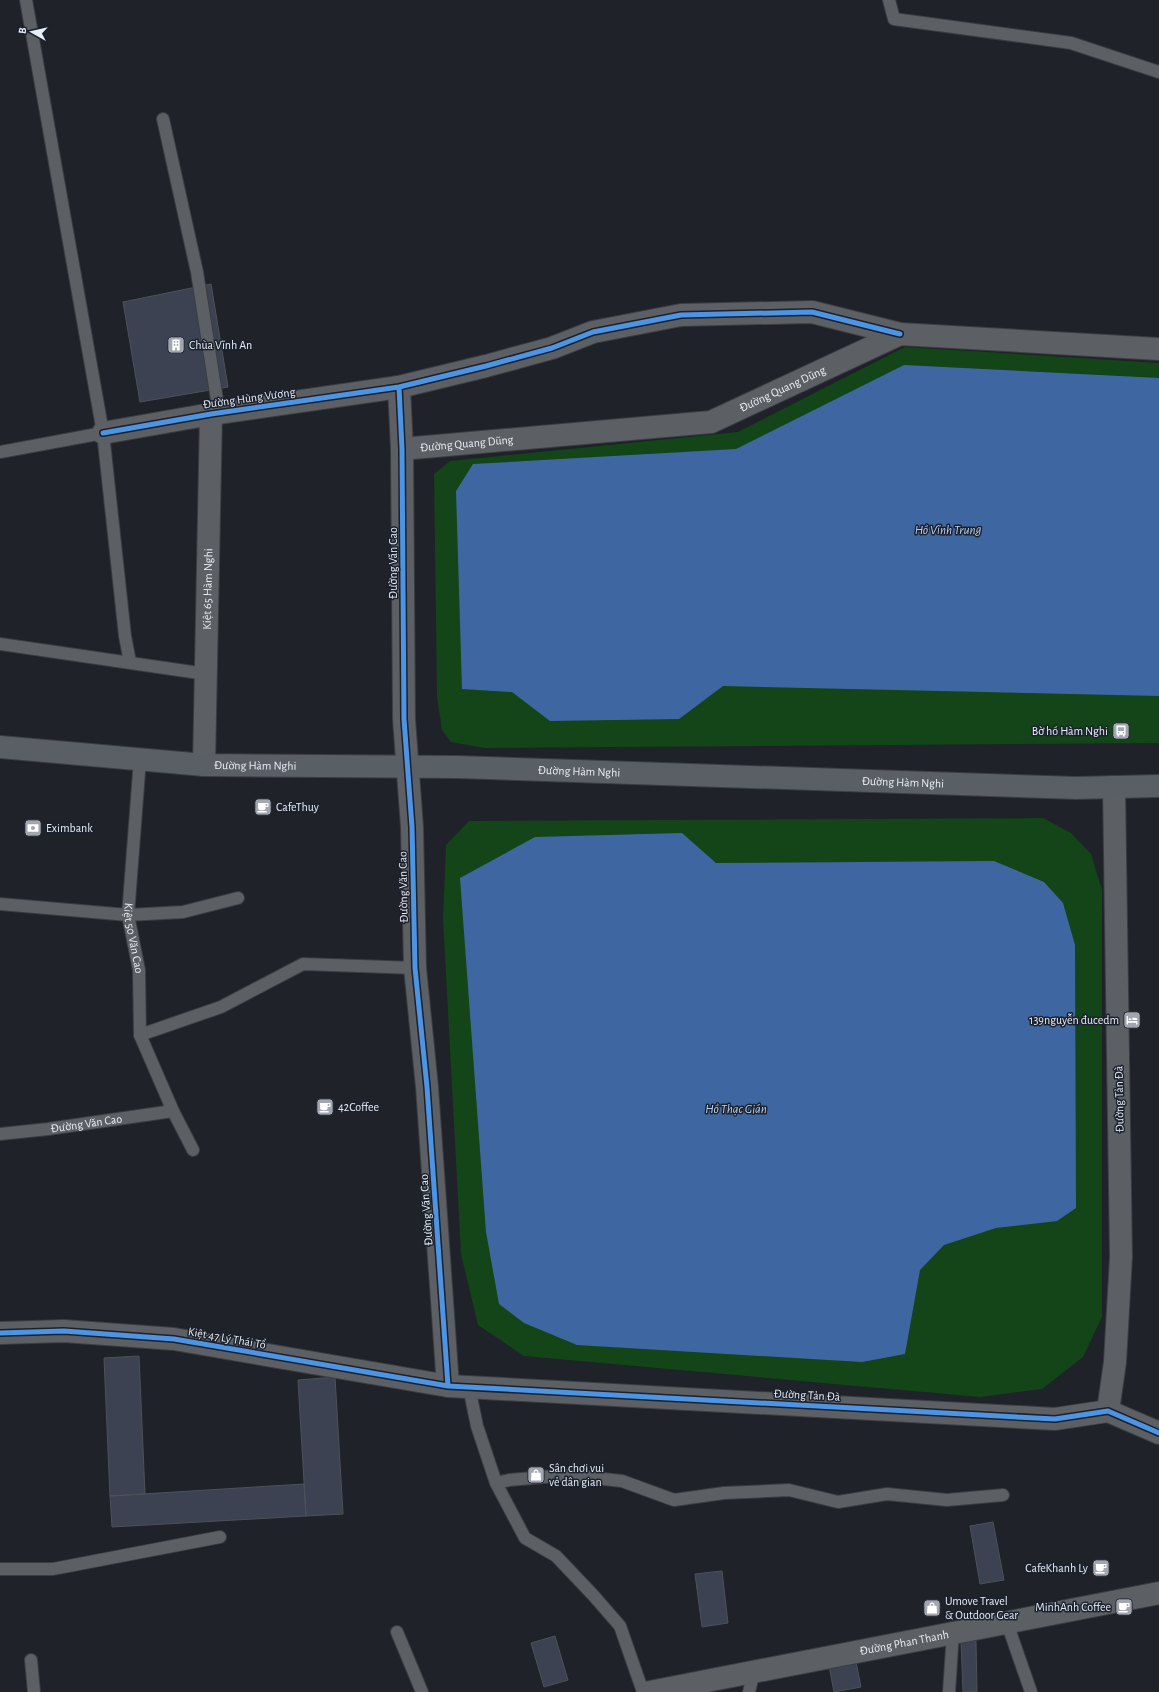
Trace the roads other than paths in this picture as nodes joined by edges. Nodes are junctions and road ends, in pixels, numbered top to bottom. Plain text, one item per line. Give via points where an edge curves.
1 (26, 0) edge
2 (889, 0) edge
3 (1159, 72) edge
4 (163, 119) dead end
5 (900, 334) junction
6 (1159, 349) edge
7 (399, 387) junction
8 (215, 413) junction
9 (103, 433) junction
10 (402, 449) junction
11 (0, 452) edge
12 (0, 644) edge
13 (130, 662) junction
14 (206, 674) junction
15 (0, 747) edge
16 (140, 760) junction
17 (204, 765) junction
18 (408, 766) junction
19 (1159, 786) edge
20 (1114, 788) junction
21 (238, 898) dead end
22 (0, 904) edge
23 (128, 915) junction
24 (415, 968) junction
25 (140, 1035) junction
26 (173, 1111) junction
27 (0, 1134) edge
28 (193, 1150) dead end
29 (0, 1333) edge
30 (458, 1386) junction
31 (1108, 1411) junction
32 (1159, 1433) edge
33 (496, 1482) junction
34 (1003, 1495) dead end
35 (220, 1537) dead end
36 (0, 1569) edge
37 (1159, 1593) edge
38 (1007, 1623) junction
39 (397, 1632) dead end
40 (953, 1633) junction
41 (31, 1660) dead end
42 (754, 1671) junction
43 (34, 1692) edge
44 (422, 1692) edge
45 (643, 1692) edge
46 (650, 1692) edge
47 (748, 1692) edge
48 (949, 1692) edge
49 (1031, 1692) edge

1 - 9 lane
2 - 3 lane via 894,19 1071,43
4 - 8 lane via 197,272
5 - 6 street, Đường Quang Dũng
5 - 7 street, Đường Hùng Vương via 812,312 681,315 593,332 552,348
5 - 10 street, Đường Quang Dũng via 711,422
7 - 8 street, Đường Hùng Vương
7 - 10 street, Đường Văn Cao
8 - 9 street, Đường Hùng Vương
8 - 14 street, Kiệt 65 Hàm Nghi
9 - 11 lane
9 - 13 lane
10 - 18 street, Đường Văn Cao via 404,719
12 - 13 lane
13 - 14 lane
14 - 17 street, Kiệt 65 Hàm Nghi
15 - 16 main road, Đường Hàm Nghi
16 - 17 main road, Đường Hàm Nghi
16 - 23 lane, Kiệt 50 Văn Cao
17 - 18 main road, Đường Hàm Nghi
18 - 20 main road, Đường Hàm Nghi
18 - 24 street, Đường Văn Cao
19 - 20 main road, Đường Hàm Nghi
20 - 31 street, Đường Tản Đà via 1121,1257 1115,1362
21 - 23 lane via 183,912
22 - 23 lane
23 - 25 lane, Kiệt 50 Văn Cao via 139,970
24 - 25 lane via 303,964 221,1007
24 - 30 street, Đường Văn Cao
25 - 26 lane, Kiệt 50 Văn Cao
26 - 27 lane, Đường Văn Cao
26 - 28 lane, Kiệt 50 Văn Cao
29 - 30 street, Kiệt 47 Lý Thái Tổ via 64,1331 174,1339
30 - 31 street, Đường Tản Đà via 1055,1419
30 - 33 lane via 477,1426
31 - 32 street
33 - 34 lane via 567,1475 622,1481 674,1500 724,1493 789,1490 838,1502 887,1494 947,1500
33 - 45 lane via 525,1538 556,1556 620,1626
35 - 36 lane via 53,1570
37 - 38 street, Đường Phan Thanh
38 - 40 street, Đường Phan Thanh
38 - 49 lane
39 - 44 lane
40 - 42 street, Đường Phan Thanh
40 - 48 lane
41 - 43 lane
42 - 46 street, Đường Phan Thanh
42 - 47 lane

